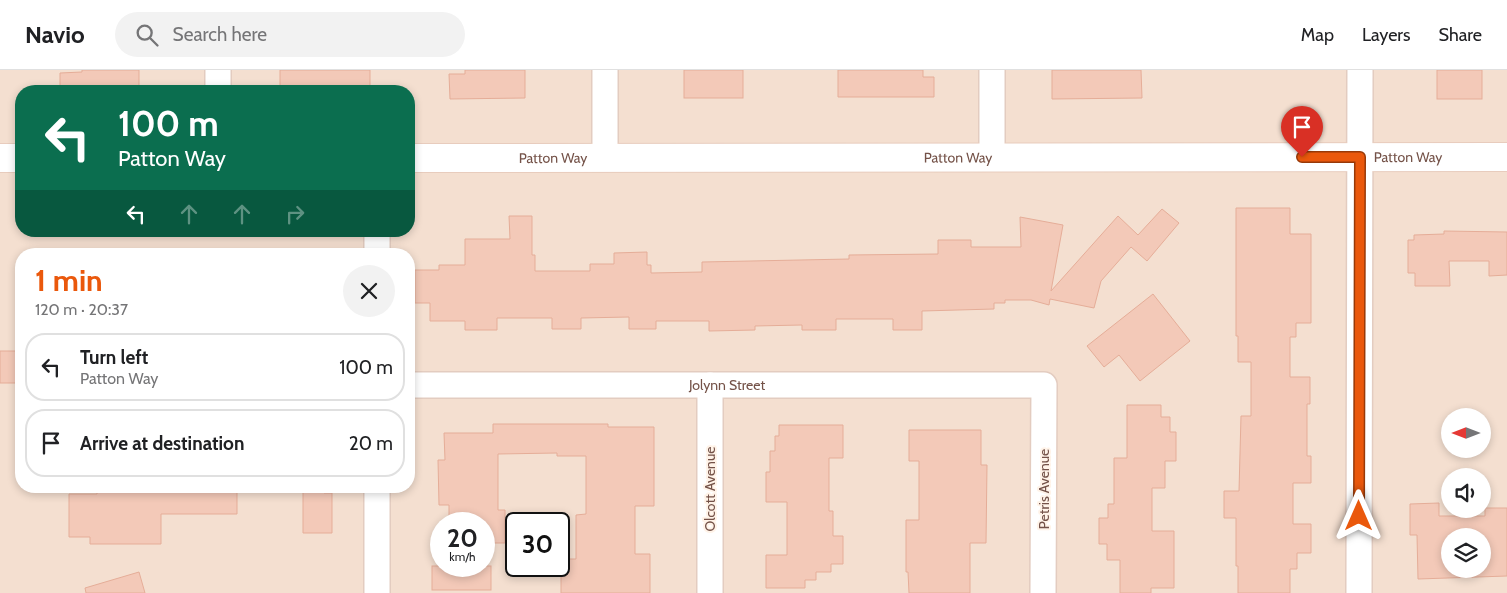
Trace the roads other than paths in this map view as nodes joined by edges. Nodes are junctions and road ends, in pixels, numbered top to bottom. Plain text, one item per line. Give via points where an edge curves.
1 (218, 70) edge
2 (605, 70) edge
3 (992, 70) edge
4 (1360, 70) edge
5 (218, 85) edge
6 (992, 157) junction
7 (1360, 157) junction
8 (1507, 157) edge
9 (0, 158) edge
10 (15, 158) edge
11 (415, 158) edge
12 (605, 158) junction
13 (415, 384) edge
14 (710, 385) junction
15 (1044, 386) joint
16 (377, 493) edge
17 (377, 593) edge
18 (710, 593) edge
19 (1044, 593) edge
20 (1359, 593) edge

1 - 5 street
2 - 12 street
3 - 6 street
4 - 7 street
6 - 7 street, Patton Way
6 - 12 street, Patton Way
7 - 8 street, Patton Way
7 - 20 street
9 - 10 street
11 - 12 street, Patton Way
13 - 14 street, Jolynn Street
14 - 15 street, Jolynn Street
14 - 18 street, Olcott Avenue
15 - 19 street, Petris Avenue
16 - 17 street

